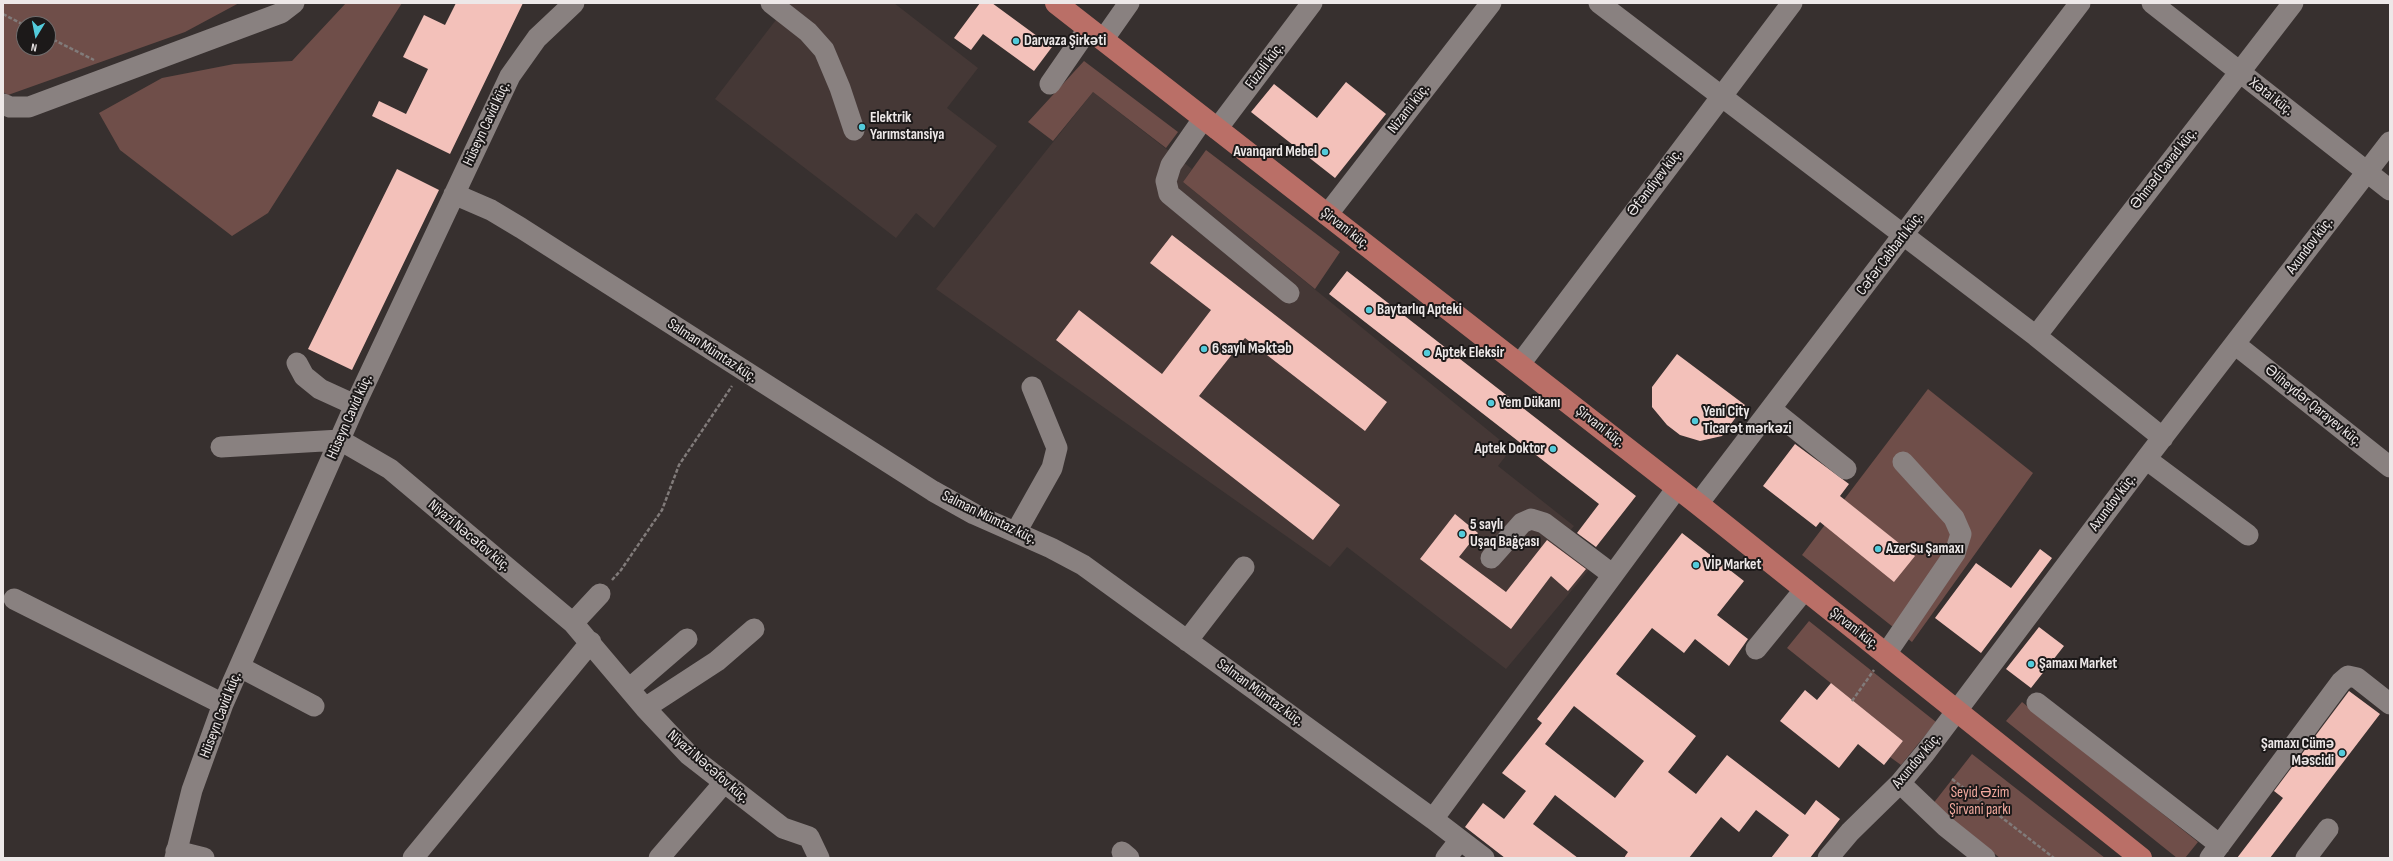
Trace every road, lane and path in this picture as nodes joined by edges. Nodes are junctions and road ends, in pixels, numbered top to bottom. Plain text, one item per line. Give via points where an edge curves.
1 (294, 3) edge
2 (574, 3) edge
3 (771, 3) edge
4 (1056, 3) edge
5 (1129, 3) edge
6 (1312, 3) edge
7 (1491, 3) edge
8 (1599, 3) edge
9 (1792, 3) edge
10 (2080, 3) edge
11 (2152, 3) edge
12 (2293, 3) edge
13 (3, 14) edge
14 (16, 21) edge
15 (1095, 34) junction
16 (56, 41) edge
17 (2240, 72) junction
18 (119, 73) junction
19 (1050, 84) dead end
20 (1721, 95) junction
21 (3, 104) edge
22 (1210, 124) junction
23 (854, 130) dead end
24 (2390, 142) edge
25 (2366, 172) junction
26 (2390, 190) edge
27 (454, 194) junction
28 (1327, 215) junction
29 (1904, 236) junction
30 (1289, 293) dead end
31 (2036, 336) junction
32 (2236, 345) junction
33 (297, 363) dead end
34 (1520, 364) junction
35 (742, 370) junction
36 (1032, 387) dead end
37 (355, 405) junction
38 (1771, 409) junction
39 (2163, 438) junction
40 (340, 440) junction
41 (221, 447) dead end
42 (2146, 459) junction
43 (1904, 462) dead end
44 (2390, 467) edge
45 (1846, 469) dead end
46 (1677, 488) junction
47 (1698, 504) junction
48 (1016, 532) junction
49 (2248, 535) dead end
50 (1491, 558) dead end
51 (1244, 567) dead end
52 (1613, 575) junction
53 (1805, 589) junction
54 (600, 594) joint
55 (14, 599) dead end
56 (573, 623) junction
57 (754, 629) dead end
58 (687, 639) dead end
59 (1187, 641) junction
60 (591, 642) junction
61 (1756, 649) dead end
62 (1886, 654) junction
63 (240, 667) junction
64 (629, 689) junction
65 (1852, 701) dead end
66 (2037, 703) dead end
67 (223, 704) junction
68 (2390, 704) edge
69 (314, 706) dead end
70 (645, 708) junction
71 (1958, 710) junction
72 (1952, 779) dead end
73 (1900, 783) junction
74 (723, 784) junction
75 (1433, 819) junction
76 (2328, 829) dead end
77 (1460, 840) junction
78 (2215, 852) edge
79 (175, 855) edge
80 (204, 858) edge
81 (413, 858) edge
82 (659, 858) edge
83 (819, 858) edge
84 (1446, 858) edge
85 (1484, 858) edge
86 (1828, 858) edge
87 (1985, 858) edge
88 (2054, 858) edge
89 (2140, 858) edge
90 (2306, 858) edge

1 - 18 street via 281,12
2 - 27 street, Hüseyn Cavid küç. via 525,52 510,76
3 - 23 street via 808,32 824,50
4 - 15 main road, Şirvani küç.
5 - 15 street
6 - 22 street, Füzuli küç.
7 - 28 street, Nizami küç.
8 - 20 street
9 - 20 street, Əfəndiyev küç.
10 - 29 street, Cəfər Cabbarlı küç.
11 - 17 street, Xətai küç.
12 - 17 street, Əhməd Cavad küç.
13 - 14 path
15 - 19 street
15 - 22 main road, Şirvani küç.
16 - 18 path
17 - 25 street, Xətai küç.
17 - 31 street, Əhməd Cavad küç.
18 - 21 street via 29,107 10,107
20 - 29 street
20 - 34 street, Əfəndiyev küç.
22 - 28 main road, Şirvani küç.
22 - 30 street, Füzuli küç. via 1171,164 1166,181 1169,194
24 - 25 street, Axundov küç.
25 - 26 street, Xətai küç.
25 - 32 street, Axundov küç.
27 - 35 street, Salman Mümtaz küç. via 491,210 521,228
27 - 37 street, Hüseyn Cavid küç.
28 - 34 main road, Şirvani küç.
29 - 31 street
29 - 38 street, Cəfər Cabbarlı küç.
31 - 39 street
32 - 39 street, Axundov küç.
32 - 44 street, Əliheydər Qarayev küç.
33 - 37 street via 304,376 320,389
34 - 46 main road, Şirvani küç.
35 - 48 street, Salman Mümtaz küç. via 933,491 974,514
35 - 54 path via 679,465 662,510 621,570
36 - 48 street via 1057,448 1052,468
37 - 40 street, Hüseyn Cavid küç.
38 - 45 street
38 - 47 street, Cəfər Cabbarlı küç.
39 - 42 street, Axundov küç.
40 - 41 street
40 - 56 street, Niyazi Nəcəfov küç. via 390,469
40 - 63 street, Hüseyn Cavid küç.
42 - 49 street
42 - 71 street, Axundov küç.
43 - 62 street via 1954,518 1960,534 1955,553
46 - 47 main road, Şirvani küç.
46 - 52 street
47 - 53 main road, Şirvani küç.
48 - 59 street, Salman Mümtaz küç. via 1083,565
50 - 52 street via 1522,523 1531,519 1544,523
51 - 59 street
52 - 75 street
53 - 61 street
53 - 62 main road, Şirvani küç.
54 - 56 street
55 - 67 street
56 - 60 street, Niyazi Nəcəfov küç.
57 - 70 street via 717,662
58 - 64 street
59 - 75 street, Salman Mümtaz küç.
60 - 64 street, Niyazi Nəcəfov küç.
60 - 81 street
62 - 65 path
62 - 71 main road, Şirvani küç.
63 - 67 street, Hüseyn Cavid küç.
63 - 69 street
64 - 70 street, Niyazi Nəcəfov küç.
66 - 78 street
67 - 79 street, Hüseyn Cavid küç. via 192,790
68 - 78 street via 2357,678 2348,676
70 - 74 street, Niyazi Nəcəfov küç. via 689,755
71 - 73 street, Axundov küç.
71 - 89 main road, Şirvani küç.
72 - 88 path
73 - 86 street, Axundov küç. via 1850,832
73 - 87 street via 1945,826
74 - 82 street
74 - 83 street, Niyazi Nəcəfov küç. via 783,828 809,837
75 - 77 street, Salman Mümtaz küç.
76 - 90 street
77 - 84 street
77 - 85 street, Salman Mümtaz küç.
79 - 80 street

